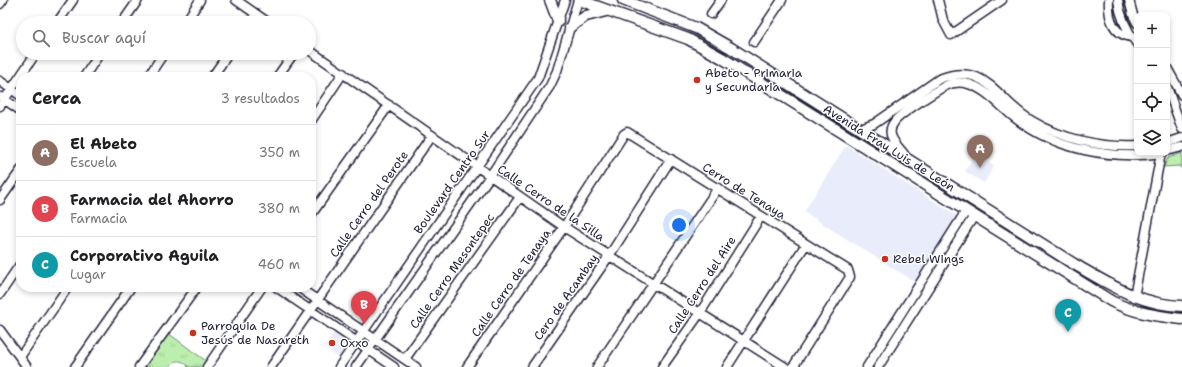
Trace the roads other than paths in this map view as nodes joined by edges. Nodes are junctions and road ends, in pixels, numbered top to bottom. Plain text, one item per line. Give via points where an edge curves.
1 (3, 0) edge
2 (73, 0) edge
3 (138, 0) edge
4 (200, 0) edge
5 (236, 0) edge
6 (550, 0) edge
7 (565, 0) edge
8 (579, 0) edge
9 (623, 0) edge
10 (721, 0) edge
11 (782, 0) edge
12 (938, 0) edge
13 (1002, 0) edge
14 (1109, 0) edge
15 (1118, 0) edge
16 (1129, 0) edge
17 (0, 4) edge
18 (608, 10) junction
19 (256, 14) joint
20 (711, 14) dead end
21 (62, 16) edge
22 (127, 16) edge
23 (190, 16) edge
24 (259, 16) edge
25 (1134, 18) edge
26 (558, 21) junction
27 (570, 26) junction
28 (1131, 37) junction
29 (1134, 40) edge
30 (754, 42) dead end
31 (316, 55) edge
32 (31, 60) edge
33 (95, 60) edge
34 (159, 60) edge
35 (224, 60) edge
36 (289, 60) edge
37 (23, 72) edge
38 (87, 72) edge
39 (151, 72) edge
40 (216, 72) edge
41 (281, 72) edge
42 (343, 73) junction
43 (1170, 73) edge
44 (0, 81) edge
45 (16, 82) edge
46 (11, 89) junction
47 (16, 92) edge
48 (1170, 95) edge
49 (1182, 95) edge
50 (1, 101) edge
51 (389, 105) junction
52 (16, 108) edge
53 (316, 114) edge
54 (861, 129) junction
55 (1182, 129) edge
56 (626, 132) joint
57 (432, 135) junction
58 (1182, 138) edge
59 (1170, 142) edge
60 (1134, 146) edge
61 (1182, 147) edge
62 (1170, 150) edge
63 (1134, 156) edge
64 (1160, 156) edge
65 (671, 159) junction
66 (909, 159) junction
67 (478, 167) junction
68 (490, 176) junction
69 (16, 177) edge
70 (718, 188) junction
71 (520, 197) junction
72 (0, 200) edge
73 (316, 208) edge
74 (970, 214) junction
75 (761, 216) junction
76 (564, 228) junction
77 (1022, 232) junction
78 (1015, 242) junction
79 (806, 244) junction
80 (609, 256) junction
81 (16, 270) edge
82 (654, 284) junction
83 (65, 292) edge
84 (128, 292) edge
85 (193, 292) edge
86 (259, 292) edge
87 (283, 292) edge
88 (305, 292) edge
89 (0, 294) edge
90 (1134, 297) junction
91 (317, 300) junction
92 (1182, 306) edge
93 (310, 310) junction
94 (700, 313) junction
95 (1182, 319) edge
96 (0, 330) edge
97 (363, 332) junction
98 (375, 340) junction
99 (356, 342) junction
100 (745, 342) junction
101 (368, 350) junction
102 (20, 357) junction
103 (405, 359) junction
104 (27, 367) edge
105 (75, 367) edge
106 (139, 367) edge
107 (207, 367) edge
108 (271, 367) edge
109 (339, 367) edge
110 (356, 367) edge
111 (394, 367) edge
112 (416, 367) edge
113 (467, 367) edge
114 (532, 367) edge
115 (597, 367) edge
116 (662, 367) edge
117 (727, 367) edge
118 (785, 367) edge
119 (793, 367) edge
120 (867, 367) edge
121 (878, 367) edge

1 - 17 street
2 - 21 street
3 - 22 street
4 - 23 street
5 - 19 street
6 - 26 main road
7 - 26 street, Boulevard Centro Sur
8 - 18 main road, Avenida Fray Luis de León
8 - 27 street
9 - 54 main road, Avenida Fray Luis de León via 696,28
10 - 20 street
11 - 30 street
12 - 13 street via 950,34
14 - 28 street via 1111,22 1124,36
15 - 28 street via 1122,19
16 - 25 street
18 - 27 main road via 586,16
18 - 74 main road, Avenida Fray Luis de León via 688,39
19 - 24 street
26 - 67 street, Boulevard Centro Sur via 538,78
27 - 68 street via 550,86
28 - 29 street
31 - 42 street, Calle Cerro de la Silla
32 - 37 street
33 - 38 street
34 - 39 street
35 - 40 street
36 - 41 street
42 - 51 street, Calle Cerro de la Silla
42 - 53 street
43 - 49 street
44 - 46 street
45 - 46 street
46 - 47 street
46 - 50 street
48 - 55 street
50 - 52 street
51 - 57 street, Calle Cerro de la Silla
51 - 73 street
54 - 60 street via 874,124 939,80 959,73 984,80 1031,121 1048,129 1090,143
54 - 66 main road, Avenida Fray Luis de León
56 - 65 street, Cerro de Tenaya
56 - 76 street, Calle Cerro de Tenaya
57 - 67 street, Calle Cerro de la Silla
57 - 91 street, Calle Cerro del Perote
58 - 59 street
61 - 62 street
63 - 66 street via 1069,146 1028,128 972,85 956,82 946,86 892,125 892,140
64 - 90 street
65 - 70 street, Cerro de Tenaya
65 - 80 street, Cero de Acambay
66 - 77 main road, Avenida Fray Luis de León
67 - 68 street, Calle Cerro de la Silla
67 - 97 street, Boulevard Centro Sur
68 - 71 street, Calle Cerro de la Silla
68 - 98 street
69 - 72 street
70 - 75 street, Cerro de Tenaya
70 - 82 street
71 - 76 street, Calle Cerro de la Silla
71 - 103 street, Calle Cerro Mesontepec
74 - 78 main road, Avenida Fray Luis de León
74 - 120 street
74 - 121 street
75 - 79 street, Cerro de Tenaya
75 - 94 street, Calle Cerro del Aire
76 - 80 street, Calle Cerro de la Silla
76 - 113 street, Calle Cerro de Tenaya
77 - 78 main road
77 - 90 main road, Avenida Fray Luis de León
78 - 95 main road, Avenida Fray Luis de León via 1119,305 1145,314
79 - 100 street
79 - 119 street, Cerro de Tenaya via 848,270 850,276
80 - 82 street, Calle Cerro de la Silla
80 - 114 street, Cero de Acambay
81 - 89 street
82 - 94 street, Calle Cerro de la Silla
82 - 115 street
83 - 102 street
84 - 105 street
85 - 106 street
86 - 107 street
87 - 93 street
88 - 91 street
90 - 92 main road, Avenida Fray Luis de León via 1149,302
91 - 93 street, Calle Cerro del Perote
91 - 97 street
93 - 99 street
93 - 108 street, Calle Cerro del Perote
94 - 100 street, Calle Cerro de la Silla
94 - 116 street, Calle Cerro del Aire
96 - 102 street
97 - 98 street
97 - 99 street, Boulevard Centro Sur
98 - 101 street
98 - 103 street
99 - 101 street
99 - 109 street, Boulevard Centro Sur
100 - 117 street
100 - 118 street, Calle Cerro de la Silla
101 - 110 street
101 - 111 street
102 - 104 street
103 - 112 street

